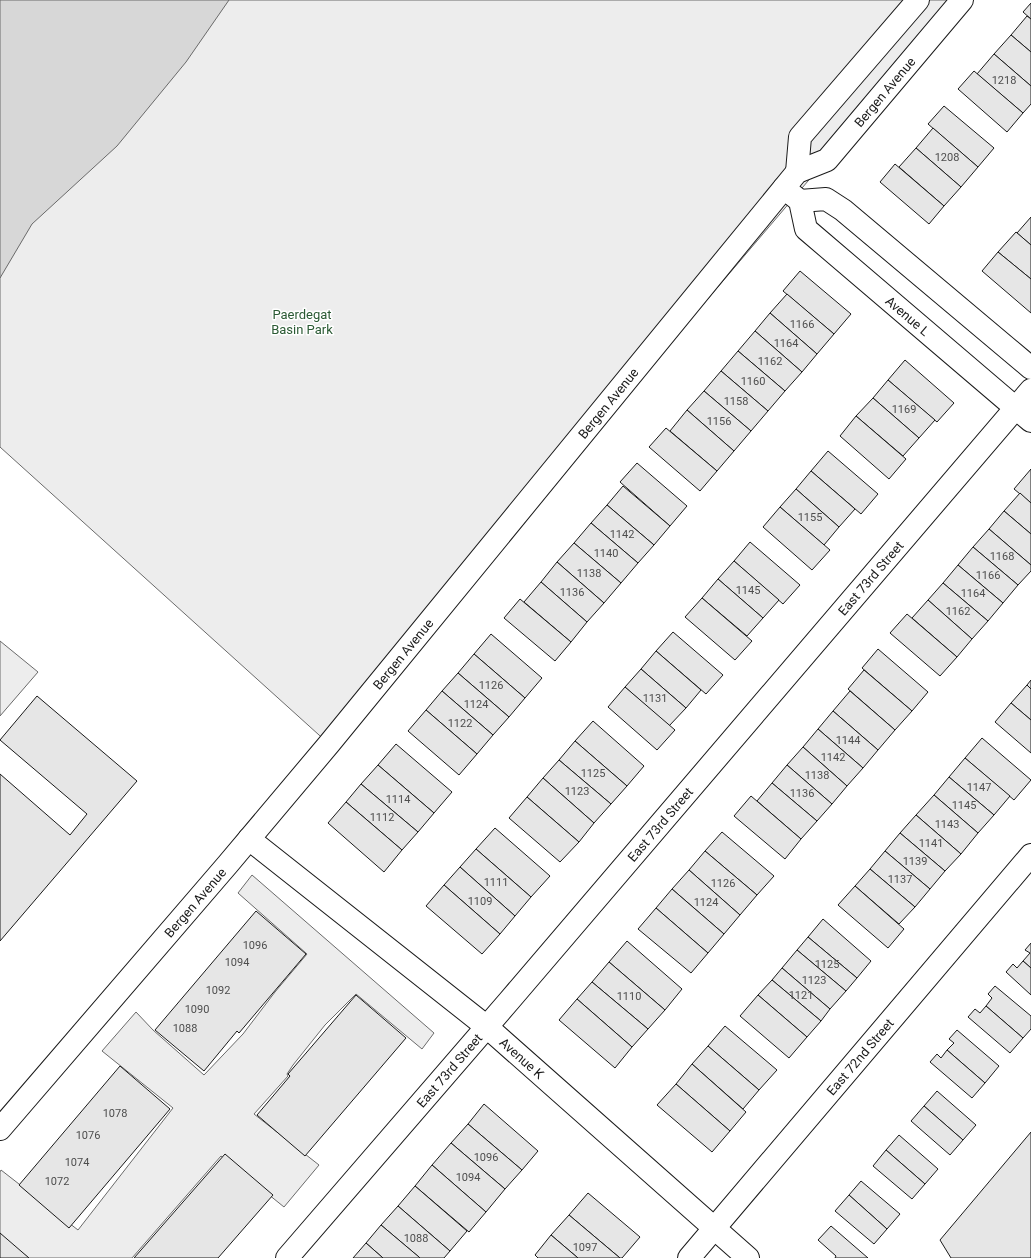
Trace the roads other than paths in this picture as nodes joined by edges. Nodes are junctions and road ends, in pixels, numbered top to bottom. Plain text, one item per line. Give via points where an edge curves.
1 (918, 0) edge
2 (962, 0) edge
3 (798, 172) junction
4 (792, 195) junction
5 (1031, 368) edge
6 (1031, 390) edge
7 (1023, 415) edge
8 (249, 839) junction
9 (1031, 855) edge
10 (487, 1027) junction
11 (0, 1129) edge
12 (715, 1227) junction
13 (287, 1258) edge
14 (689, 1258) edge
15 (748, 1258) edge

1 - 3 street via 800,137
2 - 3 street, Bergen Avenue via 827,160
3 - 4 street, Bergen Avenue
4 - 5 street via 826,198 843,210
4 - 7 street, Avenue L via 806,229
4 - 8 street, Bergen Avenue
6 - 7 street, East 73rd Street
7 - 10 street, East 73rd Street
8 - 10 street, Avenue K
8 - 11 street, Bergen Avenue
9 - 12 street, East 72nd Street
10 - 12 street, Avenue K
10 - 13 street, East 73rd Street
12 - 14 street, East 72nd Street
12 - 15 street, Avenue K

